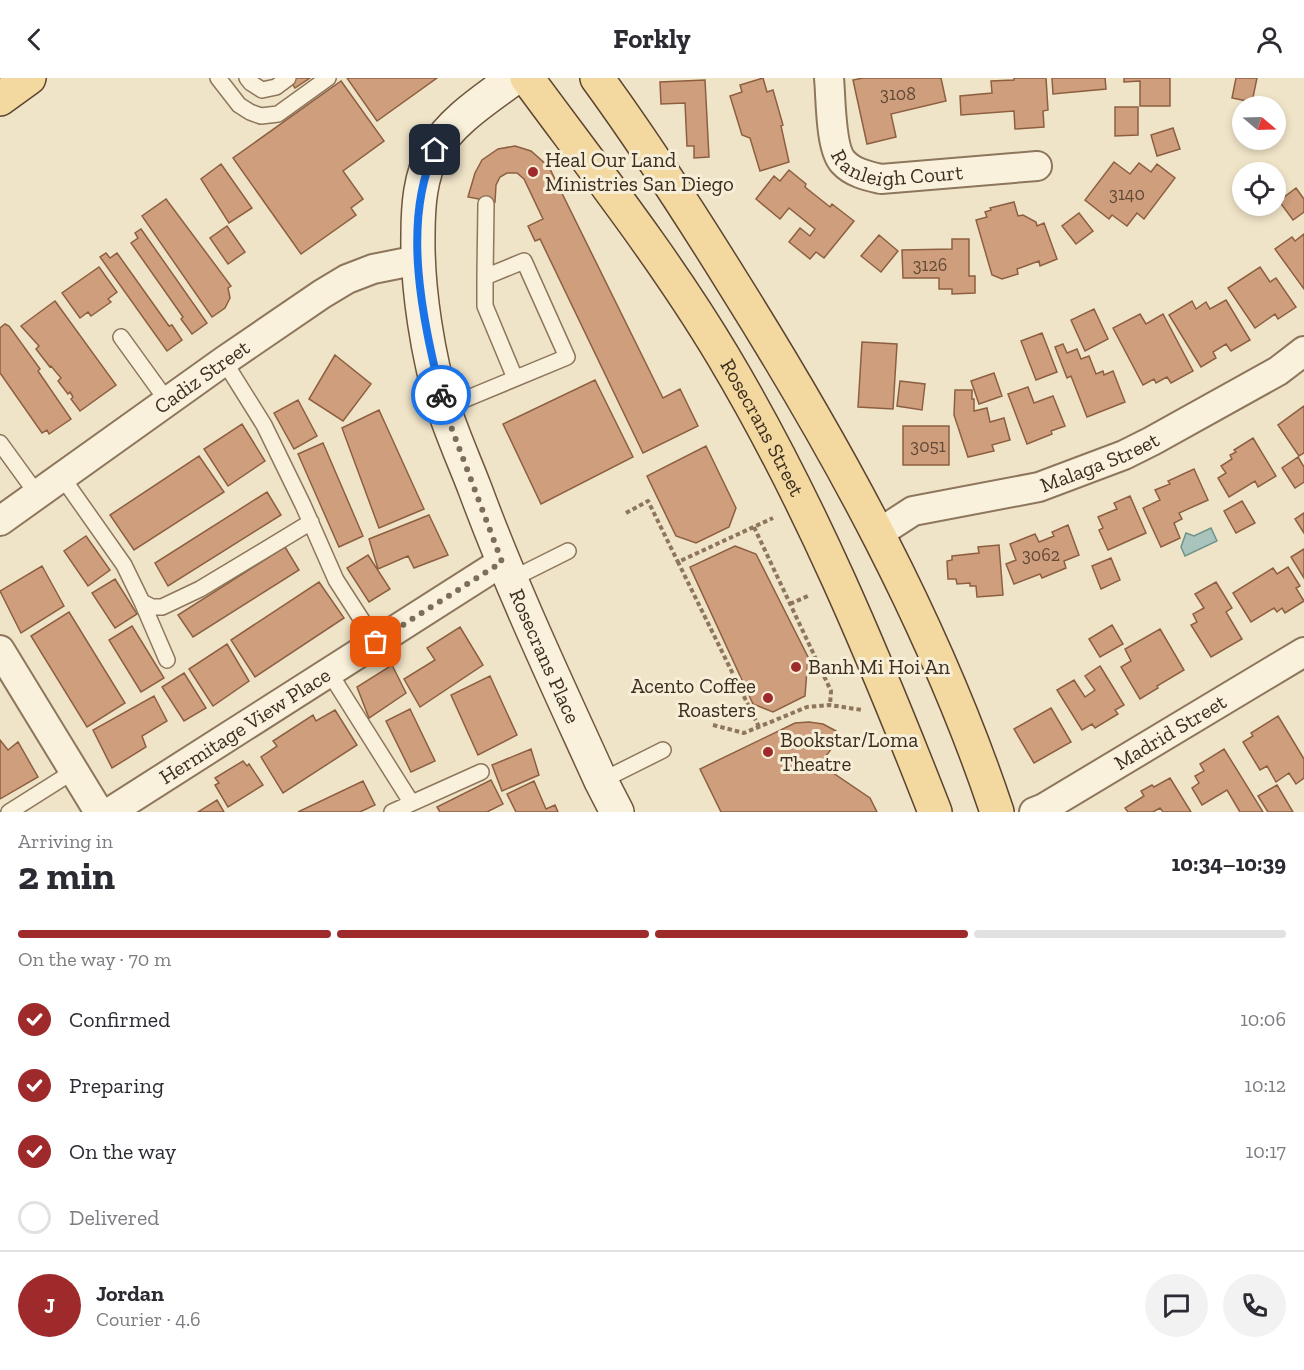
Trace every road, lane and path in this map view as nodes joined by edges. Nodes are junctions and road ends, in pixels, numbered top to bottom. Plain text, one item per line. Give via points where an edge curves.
1 (29, 78) edge
2 (218, 78) edge
3 (247, 78) edge
4 (288, 78) edge
5 (328, 78) edge
6 (514, 78) edge
7 (527, 78) edge
8 (597, 78) edge
9 (829, 78) edge
10 (0, 99) edge
11 (1037, 166) dead end
12 (486, 204) dead end
13 (418, 260) junction
14 (485, 277) junction
15 (121, 337) dead end
16 (1304, 351) edge
17 (224, 361) junction
18 (515, 378) junction
19 (168, 402) junction
20 (444, 408) junction
21 (0, 443) edge
22 (62, 477) junction
23 (37, 494) junction
24 (626, 513) dead end
25 (773, 518) dead end
26 (0, 521) edge
27 (311, 522) junction
28 (754, 527) junction
29 (879, 533) junction
30 (568, 551) dead end
31 (678, 562) junction
32 (506, 571) junction
33 (810, 595) dead end
34 (142, 602) junction
35 (790, 604) junction
36 (376, 642) junction
37 (0, 650) edge
38 (1304, 652) edge
39 (167, 660) dead end
40 (329, 672) junction
41 (830, 705) junction
42 (862, 710) dead end
43 (713, 725) dead end
44 (759, 727) junction
45 (663, 750) dead end
46 (74, 771) junction
47 (481, 772) dead end
48 (601, 781) junction
49 (411, 802) junction
50 (9, 812) edge
51 (99, 812) edge
52 (110, 812) edge
53 (392, 812) edge
54 (617, 812) edge
55 (936, 812) edge
56 (997, 812) edge
57 (1034, 812) edge

1 - 10 main road
2 - 5 lane via 238,105 261,116 278,114
3 - 4 lane via 262,90 276,87
6 - 13 street, Rosecrans Place via 457,122 435,150 420,201
7 - 55 main road, Rosecrans Street via 683,295 752,406 816,530 895,707
8 - 29 main road via 639,136 778,355
9 - 11 street, Ranleigh Court via 834,141 842,161 860,174 881,179
12 - 14 lane
13 - 17 street, Cadiz Street via 347,279
13 - 20 street, Rosecrans Place via 430,350
14 - 18 lane via 485,306
14 - 18 lane via 524,261 567,357
15 - 19 lane
16 - 29 street, Malaga Street via 1278,371 1124,455 1039,487 913,511
17 - 19 street, Cadiz Street
17 - 27 lane via 264,425
18 - 20 lane
19 - 22 street, Cadiz Street
20 - 32 street, Rosecrans Place
21 - 23 lane
22 - 23 street, Cadiz Street
22 - 34 lane via 124,565
23 - 26 street, Cadiz Street
24 - 31 path via 648,501
25 - 28 path
27 - 34 lane via 162,607
27 - 36 lane via 336,580
28 - 31 path
28 - 35 path
29 - 56 main road via 949,687
30 - 32 lane
31 - 44 path
32 - 36 street, Hermitage View Place
32 - 48 street, Rosecrans Place
33 - 35 path
34 - 39 lane
35 - 41 path via 831,691
36 - 40 street, Hermitage View Place
37 - 46 street
38 - 57 street, Madrid Street
40 - 49 lane
40 - 52 street, Hermitage View Place
41 - 42 path
41 - 44 path via 807,707
43 - 44 path via 744,733
45 - 48 lane
46 - 50 lane
46 - 51 street
47 - 49 lane
48 - 54 street, Rosecrans Place
49 - 53 lane

